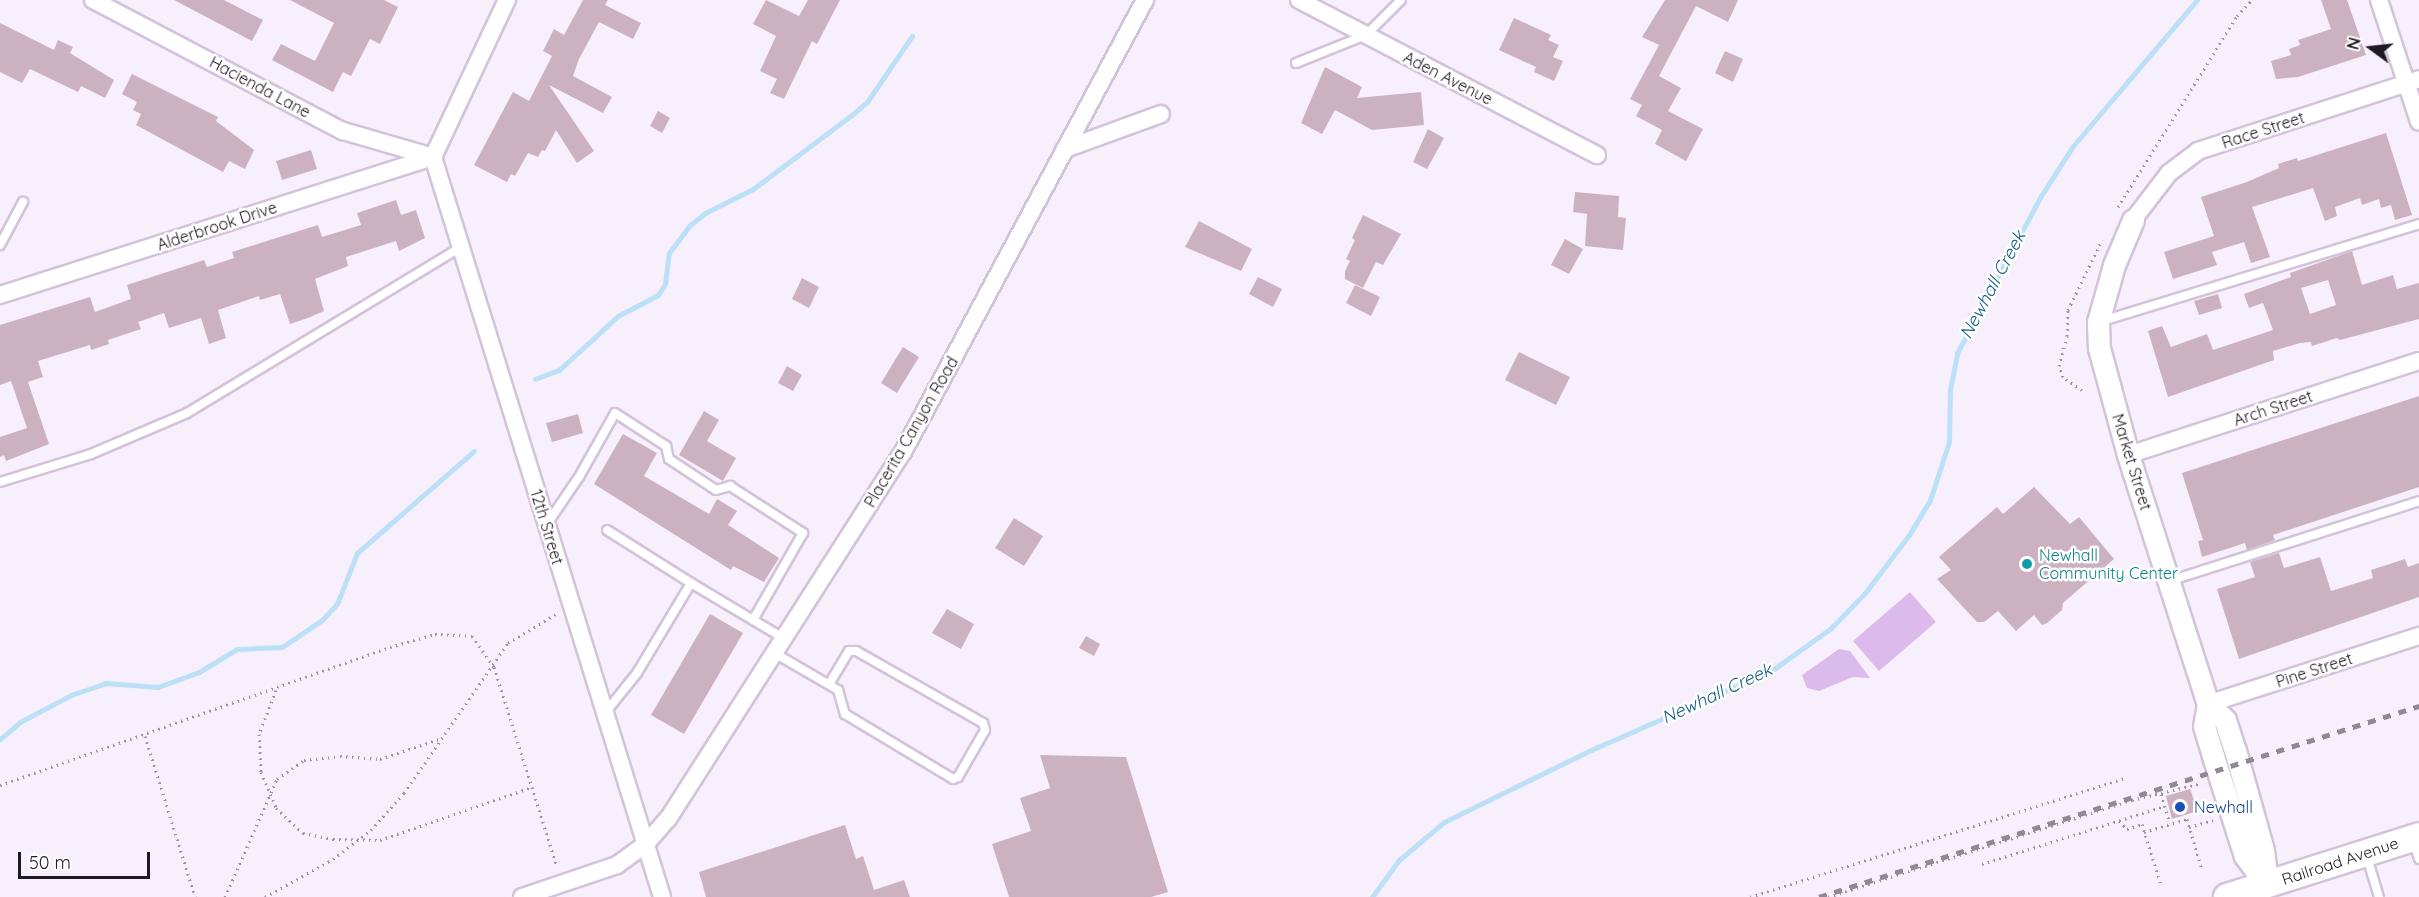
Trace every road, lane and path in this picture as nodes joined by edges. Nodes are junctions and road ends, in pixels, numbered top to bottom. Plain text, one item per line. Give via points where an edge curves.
1 (93, 0) edge
2 (507, 0) edge
3 (1145, 0) edge
4 (1299, 0) edge
5 (1401, 0) edge
6 (2252, 0) edge
7 (2379, 0) edge
8 (1366, 35) junction
9 (1296, 63) dead end
10 (2413, 81) edge
11 (1161, 114) dead end
12 (2419, 122) edge
13 (1065, 149) junction
14 (1597, 155) dead end
15 (433, 157) junction
16 (23, 202) dead end
17 (2125, 215) junction
18 (2419, 224) edge
19 (2107, 230) dead end
20 (0, 245) edge
21 (461, 247) junction
22 (0, 295) edge
23 (2098, 322) junction
24 (2419, 361) edge
25 (2082, 390) dead end
26 (2128, 455) junction
27 (0, 482) edge
28 (2419, 501) edge
29 (546, 525) junction
30 (607, 530) dead end
31 (2169, 581) junction
32 (691, 583) junction
33 (572, 608) junction
34 (753, 620) junction
35 (2419, 636) edge
36 (781, 646) junction
37 (494, 667) junction
38 (829, 684) junction
39 (276, 688) junction
40 (2208, 704) junction
41 (604, 714) junction
42 (146, 736) junction
43 (444, 738) junction
44 (2125, 778) dead end
45 (2202, 782) dead end
46 (0, 785) edge
47 (532, 787) junction
48 (270, 794) junction
49 (2161, 794) junction
50 (2165, 806) junction
51 (2119, 820) junction
52 (2214, 820) dead end
53 (2171, 824) junction
54 (2189, 827) junction
55 (2144, 832) junction
56 (357, 841) junction
57 (2417, 844) edge
58 (645, 845) junction
59 (2366, 854) junction
60 (1982, 864) dead end
61 (2202, 870) dead end
62 (563, 883) junction
63 (2161, 885) dead end
64 (2269, 891) edge
65 (548, 893) edge
66 (195, 897) edge
67 (225, 897) edge
68 (265, 897) edge
69 (522, 897) edge
70 (662, 897) edge
71 (1750, 897) edge
72 (1828, 897) edge
73 (2227, 897) edge
74 (2379, 897) edge

1 - 15 street, Hacienda Lane via 344,131
2 - 15 street
3 - 13 street, Placerita Canyon Road
4 - 8 street, Aden Avenue
5 - 8 lane
6 - 17 path via 2237,16
7 - 10 street
8 - 9 lane
8 - 14 street, Aden Avenue
10 - 12 street
10 - 17 street, Race Street via 2198,151
11 - 13 street
13 - 36 street, Placerita Canyon Road via 903,452
15 - 21 street, 12th Street
15 - 22 street, Alderbrook Drive
16 - 20 lane
17 - 23 street, Market Street
18 - 23 lane
19 - 25 path via 2068,310 2060,366 2062,377
21 - 27 lane via 187,413 91,454
21 - 29 street, 12th Street
23 - 26 street, Market Street via 2099,348
24 - 26 street, Arch Street
26 - 31 street, Market Street
28 - 31 lane
29 - 33 street, 12th Street
29 - 34 lane via 615,413 666,446 669,459 716,490 730,486 803,533
30 - 32 lane
31 - 40 street, Market Street
32 - 34 lane
32 - 41 lane via 637,673
33 - 37 path via 508,643
33 - 41 street, 12th Street
34 - 36 lane
35 - 40 street, Pine Street
36 - 38 lane
36 - 58 street, Placerita Canyon Road via 668,819
37 - 39 path via 472,636 435,634
37 - 43 path
37 - 47 path
38 - 38 lane via 838,690 844,714 953,778 958,777 985,730 983,723 856,651 849,651
39 - 42 path
39 - 48 path via 259,734 261,772
40 - 64 street, Market Street via 2204,726 2245,856
41 - 58 street, 12th Street
42 - 46 path
42 - 66 path
43 - 48 path via 380,759 340,756 304,760 277,779
43 - 56 path via 404,793
44 - 71 path
45 - 49 path
47 - 56 path via 380,840
47 - 62 path
48 - 56 path via 276,808 303,833
48 - 67 path
49 - 50 path
49 - 72 path
50 - 51 path
50 - 53 path
51 - 55 path via 2127,829 2142,824
51 - 60 path
52 - 54 path
53 - 54 path via 2187,819
53 - 55 path
54 - 61 path
55 - 63 path
56 - 68 path
57 - 59 main road, Railroad Avenue
58 - 62 street via 617,865
58 - 70 street, 12th Street
59 - 64 main road, Railroad Avenue
59 - 74 lane
62 - 65 street
64 - 73 main road, Railroad Avenue
65 - 69 street

